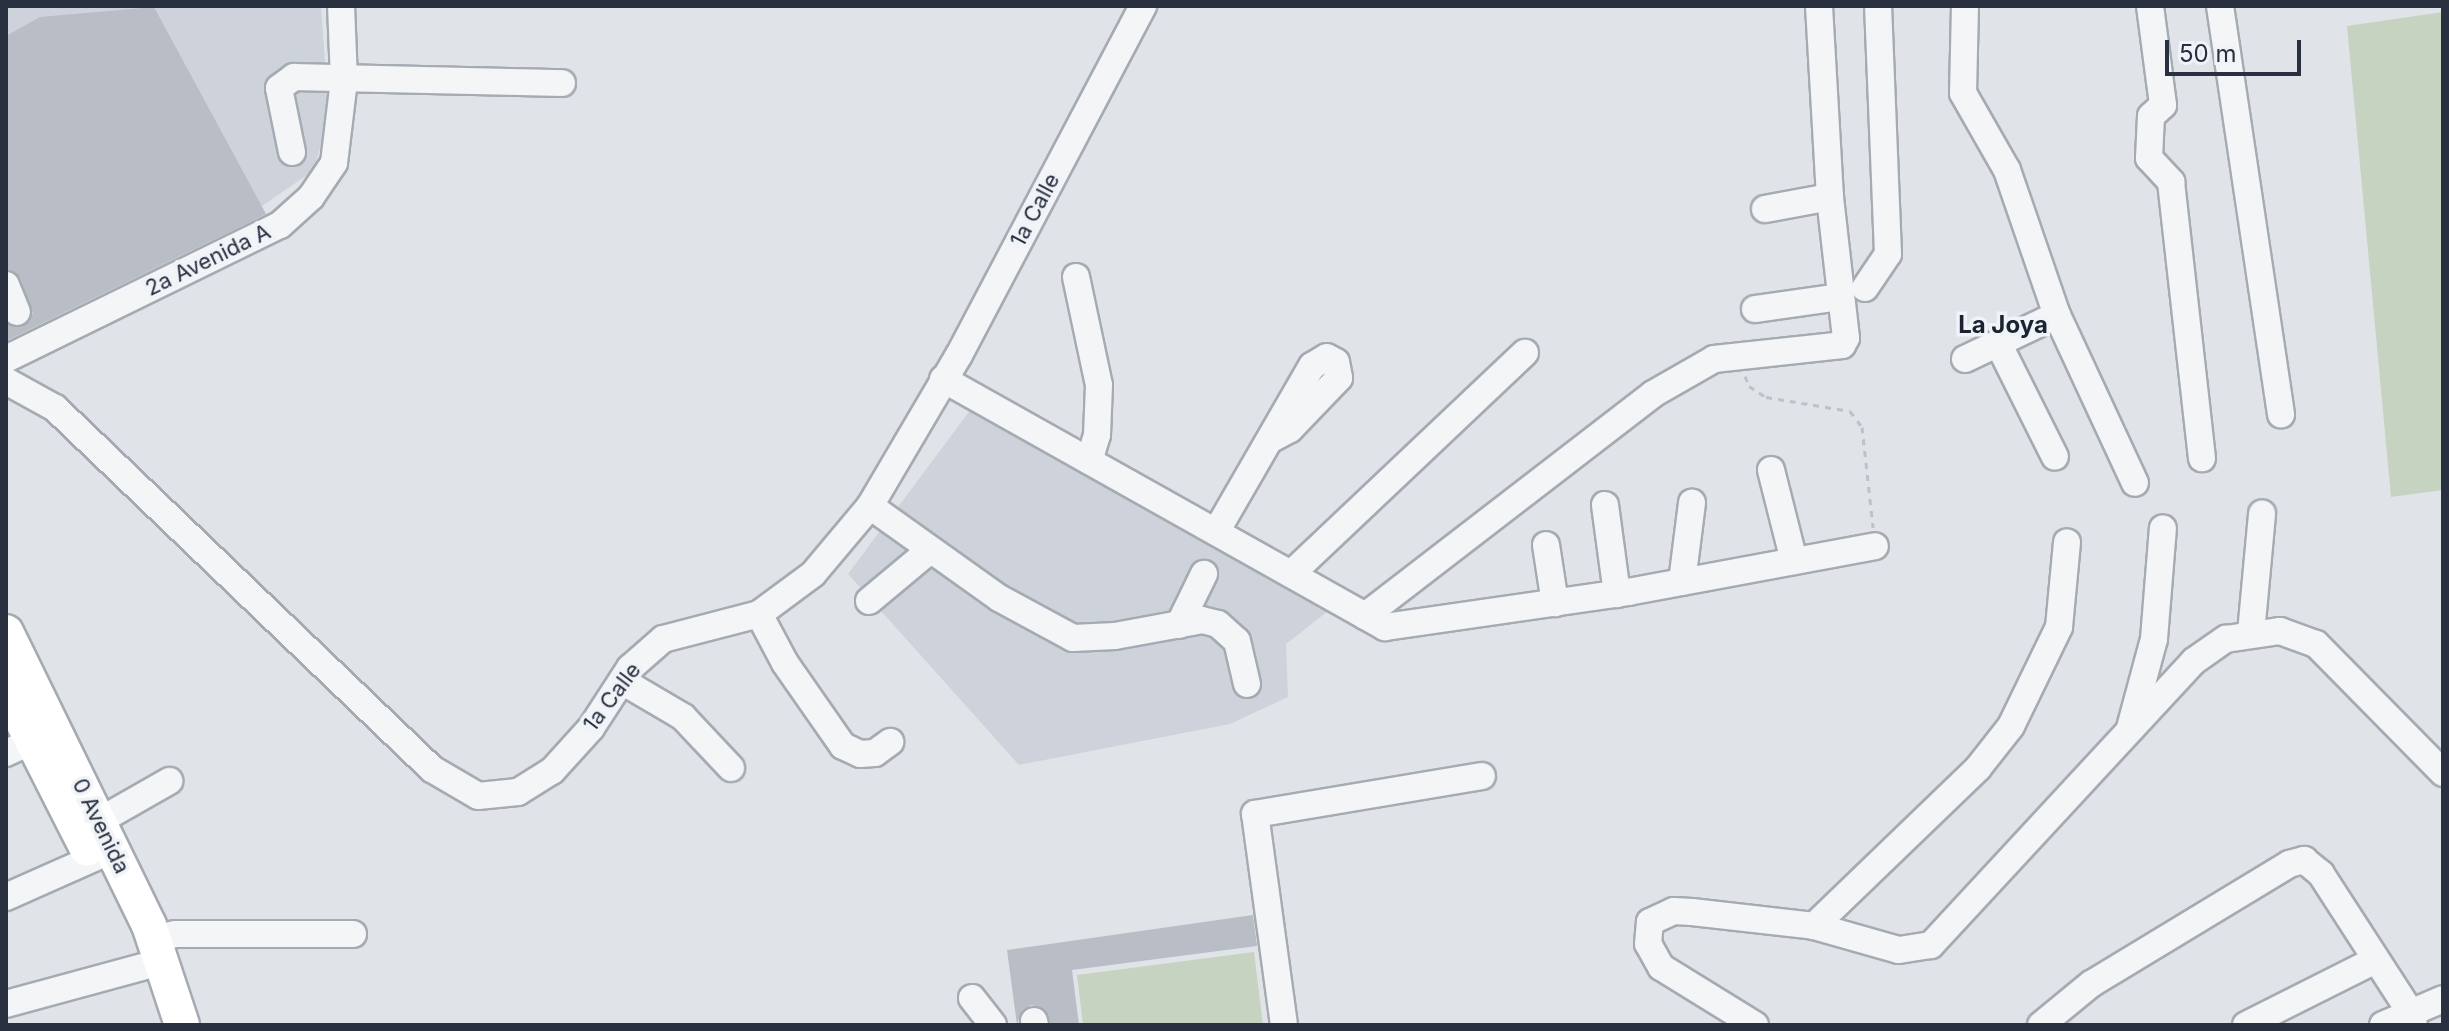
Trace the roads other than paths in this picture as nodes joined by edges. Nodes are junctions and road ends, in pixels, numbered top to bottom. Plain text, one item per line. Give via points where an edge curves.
1 (341, 6) edge
2 (1143, 6) edge
3 (1878, 6) edge
4 (1965, 6) edge
5 (2150, 6) edge
6 (2220, 6) edge
7 (1826, 7) edge
8 (344, 80) junction
9 (562, 83) dead end
10 (292, 152) dead end
11 (1830, 197) junction
12 (1765, 209) dead end
13 (1076, 277) dead end
14 (6, 285) edge
15 (1865, 288) dead end
16 (1840, 297) junction
17 (1755, 309) dead end
18 (17, 312) dead end
19 (2057, 315) junction
20 (1998, 343) junction
21 (1525, 353) dead end
22 (6, 359) edge
23 (1965, 359) dead end
24 (943, 379) junction
25 (6, 381) edge
26 (2281, 414) dead end
27 (1273, 438) dead end
28 (2055, 457) dead end
29 (2202, 458) dead end
30 (1089, 461) junction
31 (1771, 470) dead end
32 (2135, 483) dead end
33 (1692, 503) dead end
34 (1605, 505) dead end
35 (870, 506) junction
36 (2262, 514) dead end
37 (2163, 528) dead end
38 (1216, 532) junction
39 (2067, 542) dead end
40 (1546, 545) dead end
41 (1875, 546) road end
42 (929, 551) junction
43 (1794, 561) junction
44 (1204, 574) dead end
45 (1291, 574) junction
46 (1682, 582) junction
47 (1617, 594) junction
48 (869, 601) dead end
49 (1555, 603) junction
50 (759, 614) junction
51 (1365, 616) junction
52 (1179, 625) junction
53 (6, 632) edge
54 (2251, 633) junction
55 (2150, 654) junction
56 (622, 681) junction
57 (1247, 684) dead end
58 (2171, 686) junction
59 (6, 689) edge
60 (2130, 731) junction
61 (890, 742) dead end
62 (19, 747) edge
63 (731, 768) dead end
64 (2443, 773) edge
65 (1482, 776) dead end
66 (169, 781) dead end
67 (102, 843) junction
68 (6, 897) edge
69 (1814, 926) junction
70 (353, 934) dead end
71 (148, 953) junction
72 (2375, 960) junction
73 (972, 998) dead end
74 (2443, 999) edge
75 (6, 1004) edge
76 (2413, 1019) edge
77 (159, 1025) edge
78 (182, 1025) edge
79 (993, 1025) edge
80 (1284, 1025) edge
81 (1755, 1025) edge
82 (2041, 1025) edge
83 (2246, 1025) edge
84 (2383, 1025) edge

1 - 8 street, 2a Avenida A
2 - 24 street, 1a Calle
3 - 15 street via 1888,254
4 - 19 street via 1963,93 2007,170
5 - 29 street via 2163,105 2151,116 2149,158 2171,182
6 - 26 street
7 - 11 street
8 - 9 street
8 - 10 street via 294,77 279,88
8 - 22 street, 2a Avenida A via 334,163 311,197 280,225
11 - 12 street
11 - 16 street
13 - 30 street via 1099,385 1097,435
14 - 18 street
16 - 17 street
16 - 51 street via 1846,338 1842,345 1714,359 1653,394
19 - 20 street
19 - 32 street
20 - 23 street
20 - 28 street
21 - 45 street
24 - 30 street
24 - 35 street, 1a Calle
25 - 56 street, 1a Calle via 55,408 432,769 478,796 518,792 552,771 591,728
27 - 38 street
30 - 38 street
31 - 43 street
33 - 46 street
34 - 47 street
35 - 42 street
35 - 50 street, 1a Calle via 813,574
36 - 54 street
37 - 55 street via 2162,590
38 - 45 street
39 - 69 street via 2059,627 2011,726 1978,768
40 - 49 street
41 - 43 street
42 - 48 street
42 - 52 street via 999,598 1073,638
43 - 46 street
44 - 52 street
45 - 51 street
46 - 47 street
47 - 49 street
49 - 51 street via 1385,627
50 - 56 street, 1a Calle via 663,639
50 - 61 street via 785,663 843,746 860,754 875,753
52 - 57 street via 1202,620 1218,624 1237,641
53 - 67 main road, 0 Avenida
54 - 58 street via 2212,647
54 - 64 street via 2299,634 2316,644
55 - 58 street
55 - 60 street
56 - 63 street via 683,717
58 - 60 street
59 - 62 main road, 0 Avenida
60 - 69 street via 1931,945 1899,950
62 - 67 main road, 0 Avenida
65 - 80 street via 1255,814
66 - 67 street
67 - 68 street
67 - 71 main road, 0 Avenida
69 - 81 street via 1674,911 1650,922 1648,944 1661,967
70 - 71 street via 175,934
71 - 75 street
71 - 77 main road, 0 Avenida
71 - 78 main road, 0 Avenida
72 - 76 street
72 - 82 street via 2321,874 2304,860 2289,864 2091,984
72 - 83 street
73 - 79 street
74 - 76 street
76 - 84 street

